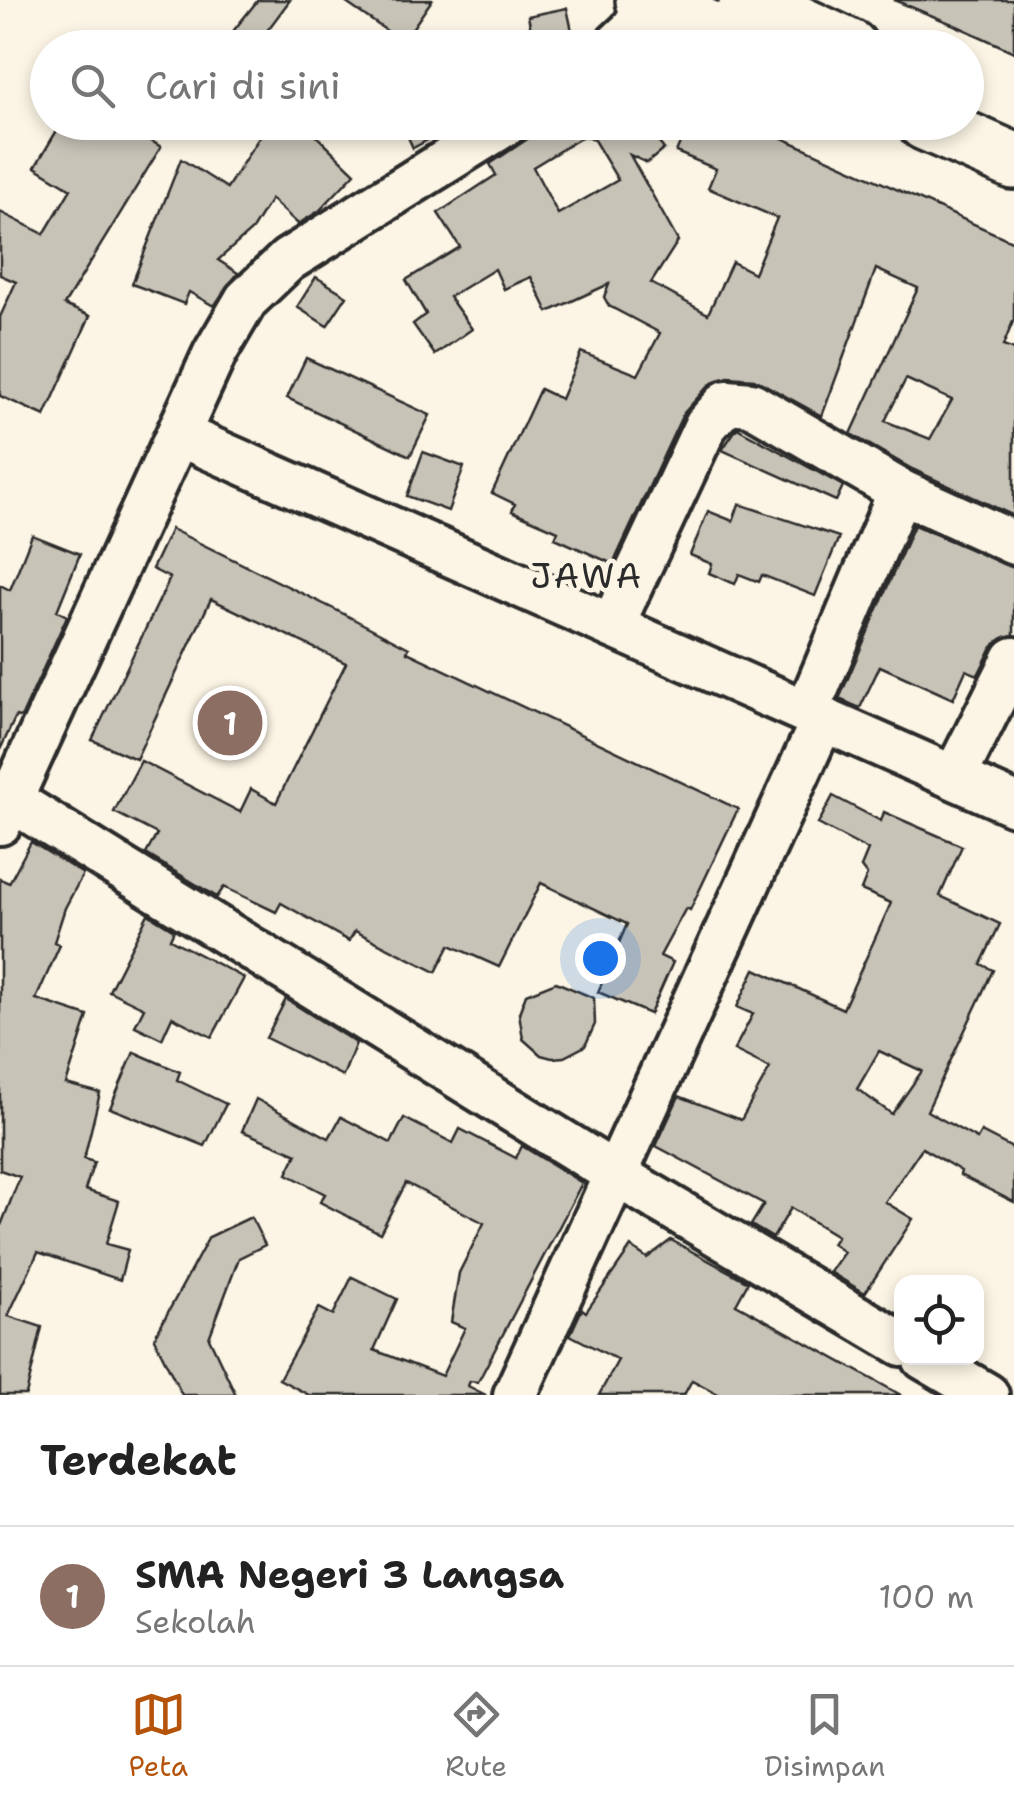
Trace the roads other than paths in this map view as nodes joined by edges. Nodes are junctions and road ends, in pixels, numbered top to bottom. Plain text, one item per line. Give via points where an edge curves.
1 (747, 0) edge
2 (646, 1) edge
3 (632, 30) edge
4 (711, 30) edge
5 (811, 30) edge
6 (984, 109) edge
7 (1014, 123) edge
8 (481, 140) edge
9 (966, 140) edge
10 (1014, 161) edge
11 (180, 435) junction
12 (900, 491) junction
13 (1014, 543) edge
14 (612, 626) junction
15 (1014, 659) edge
16 (815, 715) junction
17 (954, 776) junction
18 (1014, 804) edge
19 (4, 805) edge
20 (614, 1174) junction
21 (894, 1339) edge
22 (936, 1365) edge
23 (516, 1395) edge
24 (987, 1395) edge

1 - 5 main road
2 - 3 street
2 - 4 main road
6 - 7 main road
8 - 11 street via 266,278 231,323
9 - 10 main road
11 - 14 street
11 - 19 street
12 - 13 street
12 - 14 street via 751,404 726,402 706,425
12 - 16 street
14 - 16 street
15 - 17 street
16 - 17 street
16 - 20 street
17 - 18 street
19 - 20 street
20 - 21 street
20 - 23 street
22 - 24 street

